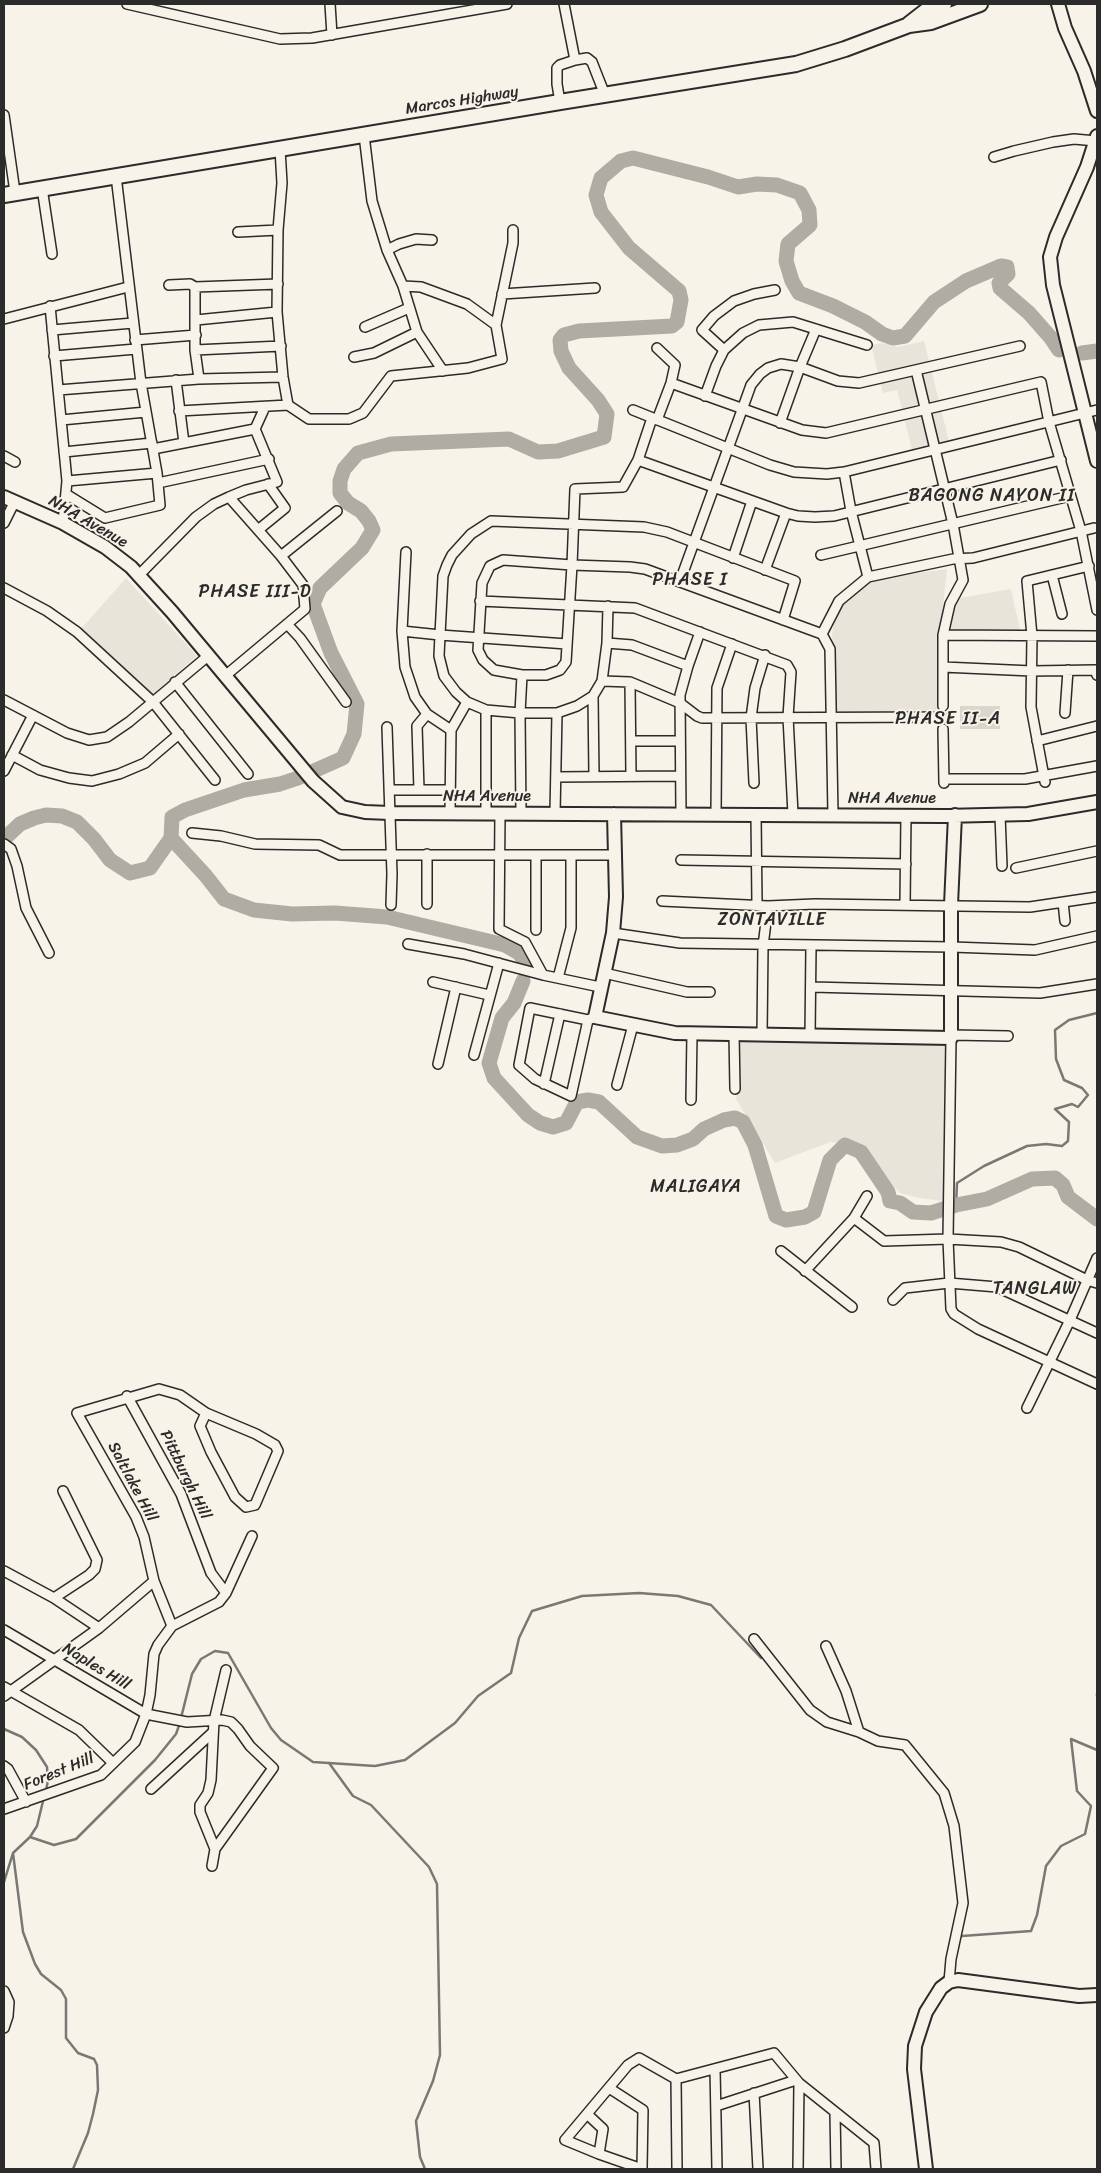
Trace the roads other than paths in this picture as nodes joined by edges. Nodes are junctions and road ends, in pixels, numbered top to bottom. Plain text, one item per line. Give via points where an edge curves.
1 (127, 4) edge
2 (330, 4) edge
3 (507, 4) edge
4 (564, 4) edge
5 (944, 4) edge
6 (980, 4) edge
7 (1058, 4) edge
8 (909, 25) junction
9 (332, 35) junction
10 (575, 60) junction
11 (605, 95) junction
12 (560, 102) junction
13 (1097, 111) edge
14 (4, 115) edge
15 (364, 135) junction
16 (1097, 138) edge
17 (280, 149) junction
18 (994, 157) dead end
19 (116, 176) junction
20 (42, 188) junction
21 (8, 193) edge
22 (278, 230) junction
23 (513, 230) dead end
24 (238, 232) dead end
25 (432, 240) dead end
26 (387, 250) junction
27 (52, 254) dead end
28 (278, 284) junction
29 (169, 285) dead end
30 (402, 286) junction
31 (128, 287) junction
32 (195, 287) junction
33 (595, 288) dead end
34 (775, 290) dead end
35 (502, 294) junction
36 (50, 306) junction
37 (409, 308) junction
38 (277, 312) junction
39 (4, 318) edge
40 (196, 320) junction
41 (133, 323) junction
42 (496, 325) junction
43 (365, 327) dead end
44 (816, 329) junction
45 (52, 330) junction
46 (417, 332) junction
47 (858, 332) dead end
48 (196, 335) junction
49 (853, 341) junction
50 (136, 344) junction
51 (866, 345) dead end
52 (281, 346) junction
53 (1020, 346) dead end
54 (657, 348) dead end
55 (195, 350) junction
56 (724, 350) junction
57 (54, 356) junction
58 (354, 357) dead end
59 (800, 367) junction
60 (916, 370) junction
61 (443, 371) junction
62 (283, 377) junction
63 (199, 379) junction
64 (176, 380) junction
65 (141, 383) junction
66 (671, 383) junction
67 (58, 390) junction
68 (705, 396) junction
69 (288, 405) junction
70 (265, 407) junction
71 (925, 409) junction
72 (633, 410) dead end
73 (742, 410) junction
74 (179, 411) junction
75 (146, 412) junction
76 (1091, 412) edge
77 (655, 419) junction
78 (61, 420) junction
79 (1049, 422) junction
80 (780, 423) junction
81 (255, 429) junction
82 (184, 443) junction
83 (152, 446) junction
84 (729, 448) junction
85 (935, 450) junction
86 (64, 452) junction
87 (4, 456) edge
88 (269, 460) junction
89 (638, 460) junction
90 (1060, 460) junction
91 (1097, 461) edge
92 (15, 462) dead end
93 (844, 472) junction
94 (157, 473) junction
95 (67, 481) junction
96 (158, 484) junction
97 (268, 484) junction
98 (714, 488) junction
99 (944, 488) junction
100 (66, 494) junction
101 (1070, 496) junction
102 (229, 497) junction
103 (10, 499) edge
104 (752, 501) junction
105 (337, 511) dead end
106 (851, 511) junction
107 (786, 513) junction
108 (4, 523) edge
109 (62, 523) junction
110 (573, 524) junction
111 (953, 524) junction
112 (1094, 528) dead end
113 (258, 530) junction
114 (1081, 531) junction
115 (694, 543) junction
116 (859, 546) junction
117 (406, 552) dead end
118 (821, 555) dead end
119 (281, 556) junction
120 (733, 558) junction
121 (960, 558) junction
122 (572, 564) junction
123 (1089, 566) junction
124 (765, 570) junction
125 (139, 575) junction
126 (1052, 575) junction
127 (868, 577) junction
128 (680, 581) junction
129 (4, 588) edge
130 (480, 600) junction
131 (608, 606) junction
132 (570, 607) junction
133 (1097, 610) edge
134 (1062, 614) dead end
135 (783, 620) junction
136 (287, 624) junction
137 (402, 631) junction
138 (700, 632) junction
139 (822, 634) junction
140 (440, 635) junction
141 (943, 635) junction
142 (1032, 636) junction
143 (1097, 636) edge
144 (478, 637) junction
145 (607, 643) junction
146 (567, 644) junction
147 (732, 644) junction
148 (766, 655) junction
149 (208, 656) junction
150 (688, 666) junction
151 (943, 667) junction
152 (1068, 670) junction
153 (1032, 671) junction
154 (522, 675) junction
155 (1097, 675) edge
156 (225, 676) junction
157 (602, 681) junction
158 (175, 682) junction
159 (630, 682) junction
160 (593, 696) junction
161 (4, 700) edge
162 (153, 702) junction
163 (346, 702) dead end
164 (467, 702) junction
165 (680, 703) junction
166 (942, 706) dead end
167 (486, 710) junction
168 (520, 713) junction
169 (557, 713) junction
170 (1065, 713) dead end
171 (427, 714) junction
172 (33, 715) junction
173 (788, 717) junction
174 (832, 717) junction
175 (942, 717) dead end
176 (718, 718) junction
177 (751, 718) junction
178 (1097, 726) edge
179 (387, 727) dead end
180 (942, 729) dead end
181 (451, 730) junction
182 (179, 734) junction
183 (1037, 740) junction
184 (631, 741) junction
185 (680, 741) junction
186 (12, 755) junction
187 (1097, 766) edge
188 (4, 771) edge
189 (248, 774) dead end
190 (594, 776) junction
191 (631, 776) junction
192 (680, 776) junction
193 (556, 777) junction
194 (1044, 779) junction
195 (215, 780) dead end
196 (754, 783) dead end
197 (389, 790) junction
198 (419, 790) junction
199 (449, 790) junction
200 (1097, 802) edge
201 (390, 812) junction
202 (450, 813) junction
203 (486, 813) junction
204 (500, 813) junction
205 (521, 813) junction
206 (555, 813) junction
207 (681, 813) junction
208 (614, 814) junction
209 (716, 814) junction
210 (756, 814) junction
211 (792, 814) junction
212 (833, 815) junction
213 (906, 815) junction
214 (955, 815) junction
215 (1000, 815) junction
216 (192, 833) dead end
217 (8, 847) edge
218 (1097, 851) edge
219 (391, 854) junction
220 (428, 854) junction
221 (500, 854) junction
222 (536, 855) junction
223 (572, 855) junction
224 (615, 855) junction
225 (681, 860) dead end
226 (756, 862) junction
227 (906, 864) junction
228 (1002, 866) dead end
229 (1016, 868) dead end
230 (1097, 897) edge
231 (662, 901) dead end
232 (1063, 902) junction
233 (426, 904) dead end
234 (757, 904) junction
235 (391, 905) dead end
236 (905, 905) junction
237 (951, 905) junction
238 (768, 906) junction
239 (1065, 921) dead end
240 (536, 930) dead end
241 (613, 933) junction
242 (1097, 936) edge
243 (408, 944) dead end
244 (763, 946) junction
245 (811, 946) junction
246 (952, 947) junction
247 (49, 954) dead end
248 (499, 963) junction
249 (604, 973) junction
250 (544, 975) junction
251 (558, 978) junction
252 (433, 982) dead end
253 (1097, 984) edge
254 (456, 986) junction
255 (600, 987) junction
256 (812, 987) junction
257 (951, 991) junction
258 (710, 992) dead end
259 (489, 995) junction
260 (560, 1014) junction
261 (591, 1019) junction
262 (633, 1025) junction
263 (692, 1033) junction
264 (734, 1034) junction
265 (762, 1034) junction
266 (810, 1036) junction
267 (1008, 1036) dead end
268 (952, 1037) junction
269 (474, 1055) dead end
270 (438, 1064) dead end
271 (544, 1084) junction
272 (617, 1085) dead end
273 (734, 1089) dead end
274 (691, 1100) dead end
275 (867, 1196) dead end
276 (854, 1218) junction
277 (948, 1240) junction
278 (781, 1251) dead end
279 (1097, 1258) edge
280 (805, 1271) junction
281 (1087, 1280) junction
282 (949, 1283) junction
283 (1097, 1283) edge
284 (893, 1300) dead end
285 (852, 1307) dead end
286 (1070, 1320) junction
287 (1097, 1333) edge
288 (1050, 1362) junction
289 (1097, 1384) edge
290 (128, 1396) junction
291 (1027, 1408) dead end
292 (206, 1413) junction
293 (63, 1491) dead end
294 (252, 1536) dead end
295 (4, 1570) edge
296 (154, 1581) junction
297 (226, 1593) junction
298 (54, 1598) junction
299 (172, 1626) junction
300 (99, 1628) junction
301 (4, 1630) edge
302 (754, 1639) dead end
303 (826, 1646) dead end
304 (55, 1659) junction
305 (226, 1670) dead end
306 (6, 1691) edge
307 (146, 1714) junction
308 (214, 1721) junction
309 (859, 1732) junction
310 (212, 1733) junction
311 (113, 1763) junction
312 (4, 1766) edge
313 (151, 1790) dead end
314 (26, 1802) junction
315 (4, 1809) edge
316 (215, 1849) junction
317 (212, 1866) dead end
318 (949, 1982) junction
319 (4, 1991) edge
320 (1097, 1995) edge
321 (4, 2028) edge
322 (715, 2069) junction
323 (676, 2080) junction
324 (797, 2081) junction
325 (608, 2088) junction
326 (754, 2093) junction
327 (716, 2106) junction
328 (835, 2113) junction
329 (587, 2114) junction
330 (599, 2154) junction
331 (642, 2169) edge
332 (677, 2169) edge
333 (717, 2169) edge
334 (758, 2169) edge
335 (798, 2169) edge
336 (836, 2169) edge
337 (876, 2169) edge
338 (926, 2169) edge

1 - 9 street via 280,39
2 - 9 street
3 - 9 street
4 - 10 street
5 - 8 main road, Marcos Highway via 927,10
6 - 8 main road, Marcos Highway via 931,22
7 - 13 street
8 - 11 main road, Marcos Highway via 802,63
10 - 11 street via 587,58 592,62
10 - 12 street via 557,68
11 - 12 main road, Marcos Highway
12 - 15 main road, Marcos Highway
14 - 21 street
15 - 17 main road, Marcos Highway
15 - 26 street via 372,201
16 - 18 street via 1053,142
16 - 76 street via 1050,257 1053,285
17 - 19 main road, Marcos Highway
17 - 22 street via 282,183
19 - 20 main road, Marcos Highway
19 - 31 street
20 - 21 main road, Marcos Highway
20 - 27 street
22 - 24 street
22 - 28 street
23 - 35 street
25 - 26 street via 416,239
26 - 30 street
28 - 32 street
28 - 38 street
29 - 32 street via 190,284
30 - 37 street
30 - 42 street via 421,287 467,304
31 - 36 street
31 - 41 street
32 - 40 street
33 - 35 street
34 - 56 street via 734,301 702,330
35 - 42 street
36 - 39 street
36 - 45 street
37 - 43 street
37 - 46 street
38 - 40 street
38 - 52 street
40 - 48 street
41 - 45 street
41 - 50 street
42 - 61 street via 502,359
44 - 49 street
44 - 56 street via 793,322 758,325
44 - 59 street
45 - 57 street
46 - 58 street via 374,353
46 - 61 street
47 - 49 street
48 - 50 street
48 - 55 street
49 - 51 street
50 - 57 street
50 - 65 street
52 - 55 street
52 - 62 street
53 - 60 street
54 - 66 street via 675,365
55 - 63 street
56 - 68 street
57 - 67 street
59 - 60 street via 838,381 859,383
59 - 73 street via 781,364 768,368 751,385
59 - 80 street
60 - 71 street
61 - 69 street via 391,376 363,413 349,419 308,419
62 - 63 street
62 - 69 street
63 - 64 street
64 - 65 street
64 - 74 street
65 - 67 street
65 - 75 street
66 - 68 street
66 - 77 street
67 - 78 street
68 - 73 street
69 - 70 street
70 - 74 street
70 - 81 street
71 - 79 street via 1041,382
71 - 80 street via 826,433
71 - 85 street
72 - 77 street
73 - 80 street
73 - 84 street
74 - 82 street
75 - 78 street
75 - 83 street
76 - 79 street
76 - 91 street
77 - 84 street
77 - 89 street
78 - 86 street
79 - 85 street
79 - 90 street
81 - 82 street
81 - 88 street
82 - 83 street
83 - 86 street
83 - 94 street
84 - 93 street via 794,472
84 - 98 street
85 - 93 street
85 - 99 street
86 - 95 street
87 - 92 street
88 - 96 street
88 - 97 street via 277,482
89 - 98 street
89 - 110 street via 621,488 575,489
90 - 99 street
90 - 101 street
93 - 106 street
94 - 95 street
94 - 96 street
95 - 100 street
96 - 100 street via 160,506 105,518
97 - 102 street
97 - 113 street via 285,508
98 - 104 street
98 - 115 street
99 - 106 street
99 - 111 street
100 - 109 street
101 - 111 street
101 - 114 street
102 - 113 street
102 - 125 street via 196,517
103 - 108 street
103 - 109 street, NHA Avenue
104 - 107 street
104 - 120 street
105 - 119 street
106 - 107 street via 816,517
106 - 116 street
107 - 124 street
109 - 125 street, NHA Avenue via 105,547
110 - 115 street via 644,527
110 - 122 street
110 - 140 street via 491,521 471,534 452,554 443,576
111 - 116 street
111 - 121 street
112 - 114 street
113 - 119 street
114 - 121 street via 973,558
114 - 123 street
115 - 120 street
115 - 128 street
116 - 118 street
116 - 127 street
117 - 137 street
119 - 136 street via 303,585 305,609
120 - 124 street
121 - 127 street
121 - 141 street via 963,580 950,604
122 - 128 street via 637,568
122 - 130 street via 503,560 490,566 482,582
122 - 132 street
123 - 126 street
123 - 133 street
124 - 135 street via 795,581
125 - 149 street, NHA Avenue
126 - 134 street
126 - 142 street via 1027,581
127 - 139 street via 839,601
128 - 135 street
129 - 162 street via 77,632
130 - 132 street
130 - 144 street
131 - 132 street
131 - 138 street via 636,608
131 - 145 street
132 - 146 street
135 - 139 street
136 - 156 street
136 - 163 street
137 - 140 street
137 - 171 street via 405,667 415,697
138 - 147 street
138 - 150 street
139 - 174 street via 830,649
140 - 144 street
140 - 164 street via 439,656 444,676
141 - 142 street
141 - 151 street
142 - 143 street
142 - 153 street
144 - 146 street
144 - 154 street via 478,650 494,670
145 - 150 street via 632,646
145 - 157 street
146 - 154 street via 566,662 560,670 546,675
147 - 148 street
147 - 176 street via 717,688
148 - 173 street via 787,664 790,669
148 - 177 street via 755,688
149 - 156 street, NHA Avenue
149 - 158 street
150 - 165 street
151 - 153 street
151 - 166 street
152 - 153 street
152 - 155 street via 1095,670
152 - 170 street
153 - 183 street via 1031,707
154 - 168 street
156 - 201 street, NHA Avenue via 313,781 342,807 365,812
157 - 159 street
157 - 160 street
158 - 162 street
158 - 189 street
159 - 165 street
159 - 184 street
160 - 169 street
160 - 190 street
161 - 172 street
162 - 172 street via 107,737 89,740 67,733
162 - 182 street
164 - 167 street
164 - 181 street
165 - 176 street via 697,716
165 - 185 street
167 - 168 street
167 - 203 street
168 - 169 street
168 - 205 street
169 - 193 street
171 - 181 street
171 - 198 street via 417,726
172 - 186 street
173 - 174 street
173 - 177 street
173 - 211 street
174 - 175 street
174 - 212 street
176 - 177 street
176 - 209 street
177 - 196 street
178 - 183 street
179 - 197 street
180 - 194 street via 944,781
181 - 199 street
182 - 186 street via 145,762 119,774 92,781 40,770
182 - 195 street
183 - 194 street
184 - 185 street
184 - 191 street
185 - 192 street
186 - 188 street
187 - 194 street
190 - 191 street
190 - 193 street
191 - 192 street
192 - 207 street
193 - 206 street
197 - 198 street
197 - 201 street
198 - 199 street
199 - 202 street
200 - 215 street, NHA Avenue via 1028,814
201 - 202 street, NHA Avenue
201 - 219 street
202 - 203 street, NHA Avenue
203 - 204 street, NHA Avenue
204 - 205 street, NHA Avenue
204 - 221 street
205 - 206 street, NHA Avenue
206 - 208 street, NHA Avenue
207 - 208 street, NHA Avenue
207 - 209 street, NHA Avenue
208 - 224 street
209 - 210 street, NHA Avenue
210 - 211 street, NHA Avenue
210 - 226 street
211 - 212 street, NHA Avenue
212 - 213 street, NHA Avenue
213 - 214 street, NHA Avenue
213 - 227 street
214 - 215 street, NHA Avenue
214 - 237 street
215 - 228 street
216 - 219 street via 255,844 319,845 340,855
217 - 247 street via 18,866 26,908
218 - 229 street
219 - 220 street
219 - 235 street
220 - 221 street
220 - 233 street
221 - 222 street
221 - 250 street via 499,929 525,942
222 - 223 street
222 - 240 street
223 - 224 street
223 - 251 street via 571,928
224 - 241 street
225 - 226 street
226 - 227 street
226 - 234 street
227 - 236 street
230 - 232 street
231 - 234 street
232 - 237 street via 1030,907
232 - 239 street
234 - 238 street
236 - 237 street
236 - 238 street
237 - 246 street
238 - 244 street
241 - 244 street via 680,943
241 - 249 street
242 - 246 street via 1035,950
243 - 248 street
244 - 245 street
244 - 265 street
245 - 246 street
245 - 256 street
246 - 257 street
248 - 250 street
248 - 259 street
249 - 255 street
249 - 258 street via 687,992
250 - 251 street
251 - 255 street
252 - 254 street
253 - 257 street via 1040,993
254 - 259 street
254 - 270 street
255 - 261 street
256 - 257 street
256 - 266 street
257 - 268 street
259 - 269 street
260 - 261 street
260 - 271 street
260 - 271 street via 529,1009 519,1065
261 - 262 street
261 - 271 street via 571,1096
262 - 263 street
262 - 272 street
263 - 264 street
263 - 274 street
264 - 265 street
264 - 273 street
265 - 266 street
266 - 268 street
267 - 268 street
268 - 277 street
275 - 276 street
276 - 277 street via 884,1241
276 - 280 street
277 - 281 street via 1001,1242 1019,1247
277 - 282 street
278 - 280 street
279 - 281 street
280 - 285 street
281 - 283 street
281 - 286 street
282 - 284 street via 905,1288
282 - 286 street via 997,1288
282 - 288 street via 949,1302 954,1314 978,1329
286 - 287 street
286 - 288 street
288 - 289 street
288 - 291 street
290 - 292 street via 159,1388 180,1395
290 - 296 street, Saltlake Hill via 77,1413 136,1517
290 - 297 street, Pittburgh Hill via 190,1513 211,1573
292 - 292 street via 275,1445 278,1451 255,1505 246,1507 235,1496 210,1452 200,1426
293 - 298 street via 97,1560 89,1575
294 - 297 street, Forest Hill
295 - 298 street
296 - 299 street, Saltlake Hill
296 - 300 street
297 - 299 street, Forest Hill via 218,1602
298 - 300 street
299 - 307 street, Forest Hill via 154,1654
300 - 304 street
301 - 304 street, Naples Hill
302 - 309 street via 810,1710 826,1722
303 - 309 street via 846,1691
304 - 306 street
304 - 307 street, Naples Hill
305 - 308 street
306 - 311 street via 79,1730
307 - 308 street, Naples Hill via 175,1721
307 - 311 street, Forest Hill via 135,1742
308 - 310 street
308 - 316 street, Naples Hill via 231,1722 273,1768
309 - 318 street via 878,1741 905,1745 944,1793 954,1826 963,1903
310 - 313 street
310 - 316 street via 211,1780 200,1812
311 - 314 street, Forest Hill via 101,1775
312 - 314 street
314 - 315 street, Forest Hill
316 - 317 street
318 - 320 street via 958,1980 1079,1996
318 - 338 street via 941,1988 926,2012 915,2046 914,2068
319 - 321 street via 9,2002
322 - 323 street
322 - 324 street via 774,2053
322 - 327 street
323 - 325 street via 639,2058 628,2065
323 - 332 street
324 - 326 street
324 - 328 street
324 - 335 street
325 - 329 street
325 - 331 street via 643,2110
326 - 327 street
326 - 334 street
327 - 333 street
328 - 336 street
328 - 337 street via 874,2143
329 - 330 street via 604,2129
329 - 330 street via 565,2140
330 - 331 street

